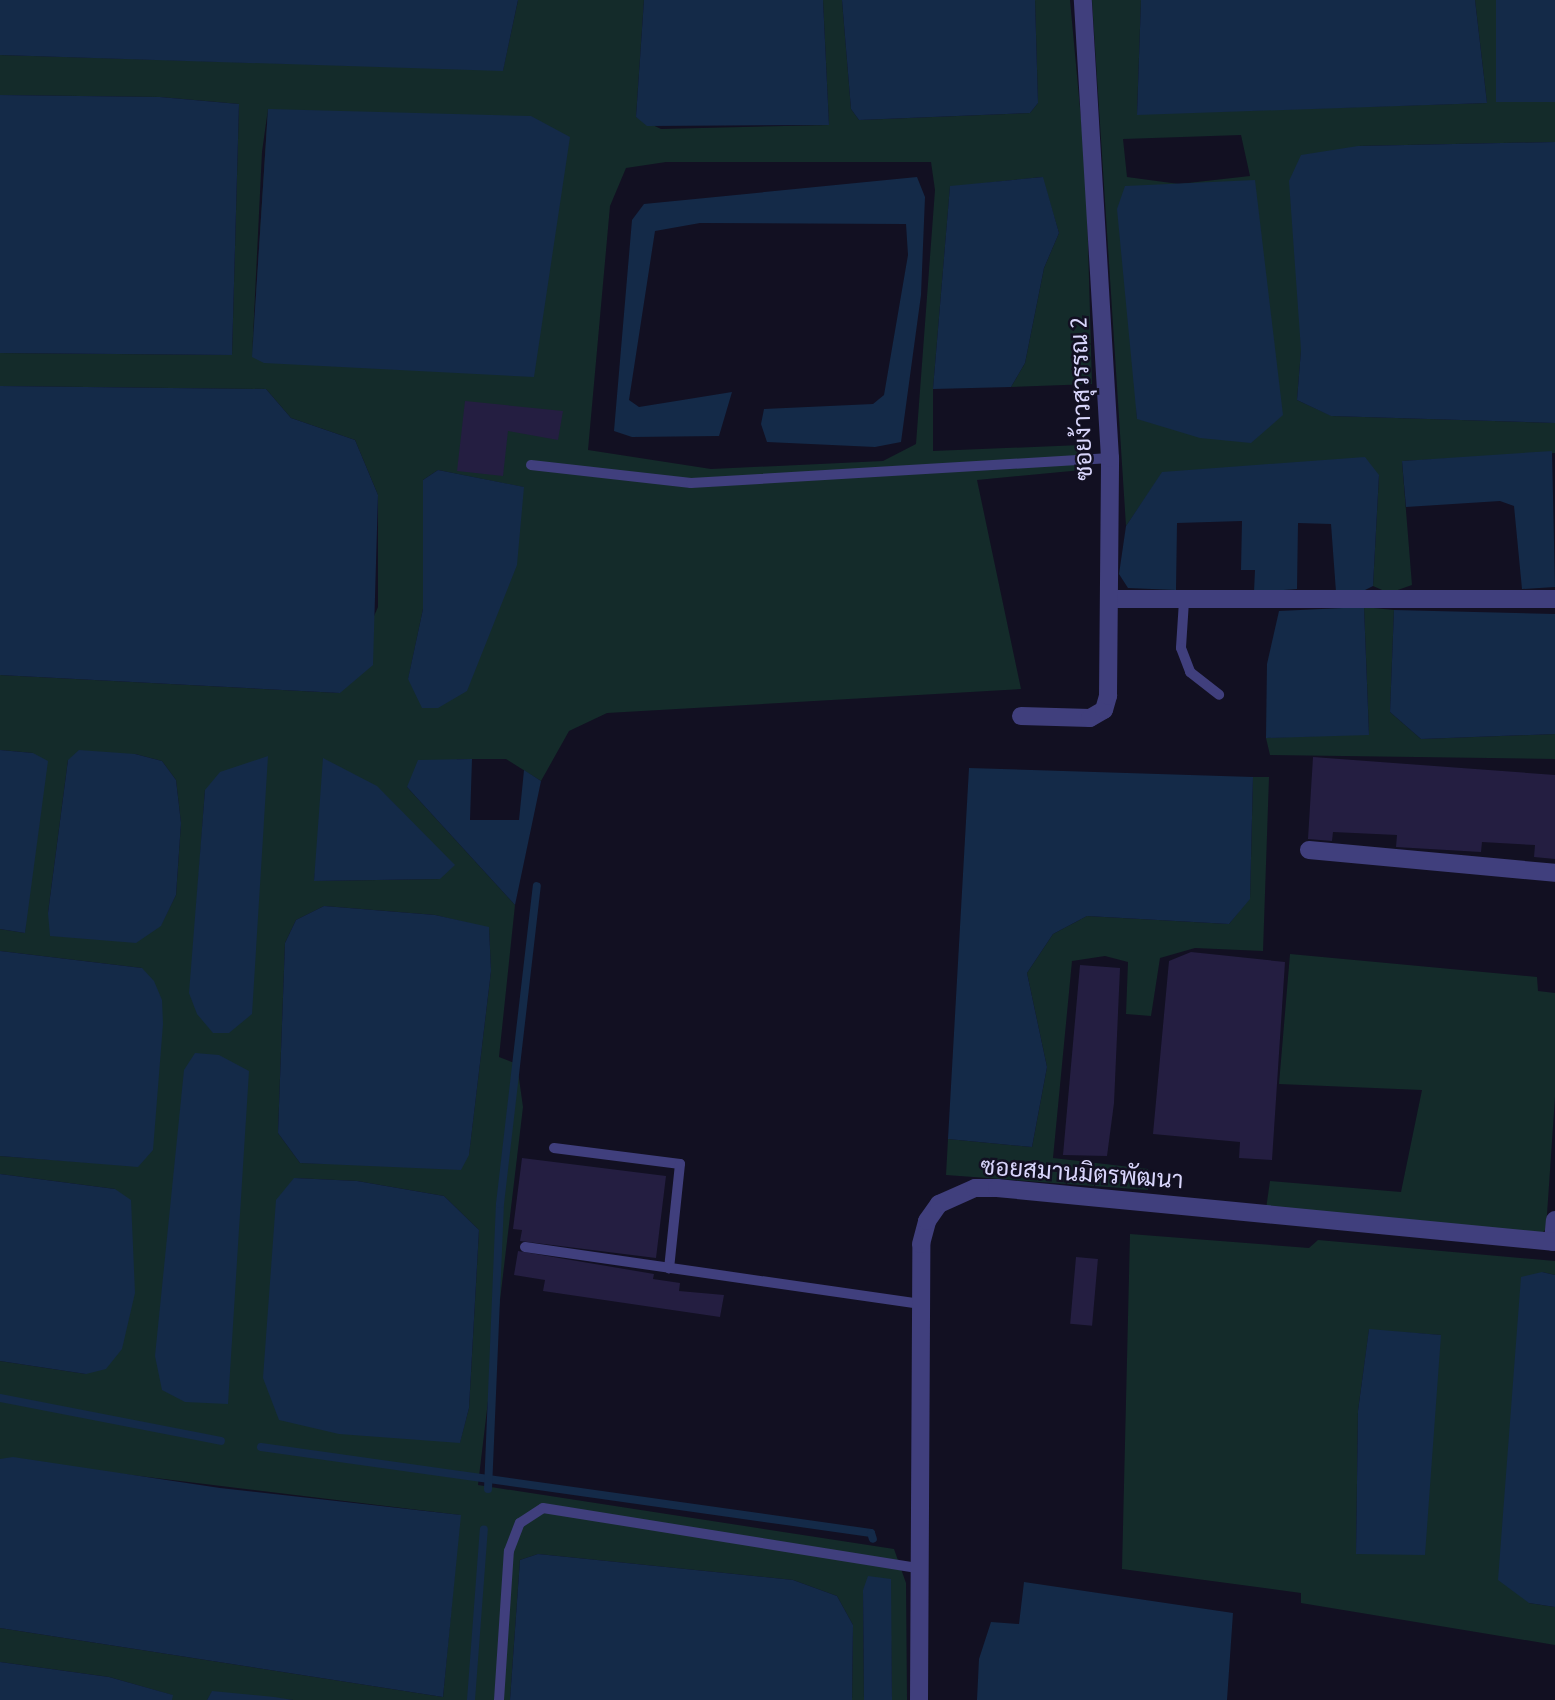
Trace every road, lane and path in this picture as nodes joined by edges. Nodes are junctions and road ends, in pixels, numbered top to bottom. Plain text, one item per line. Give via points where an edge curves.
1 (1083, 0) edge
2 (1110, 458) junction
3 (531, 465) dead end
4 (1555, 599) edge
5 (1112, 600) junction
6 (1184, 601) junction
7 (1219, 695) dead end
8 (1021, 716) dead end
9 (1309, 850) dead end
10 (1555, 873) edge
11 (554, 1148) dead end
12 (1555, 1220) edge
13 (1554, 1242) edge
14 (525, 1247) dead end
15 (669, 1268) junction
16 (921, 1304) junction
17 (917, 1568) junction
18 (499, 1700) edge
19 (919, 1700) edge

1 - 2 street, ซอยง้าวสุวรรณ 2
2 - 3 lane via 691,483
2 - 5 street, ซอยง้าวสุวรรณ 2
4 - 6 street
5 - 6 street
5 - 8 street, ซอยง้าวสุวรรณ 2 via 1104,710 1090,718
6 - 7 lane via 1181,648 1190,672
9 - 10 street
11 - 15 lane via 680,1164
12 - 13 street
13 - 16 street, ซอยสมานมิตรพัฒนา via 975,1188 939,1204 927,1221 921,1244
14 - 15 lane
15 - 16 lane
16 - 17 street, ซอยสมานมิตรพัฒนา
17 - 18 lane via 542,1508 520,1523 509,1551
17 - 19 street, ซอยสมานมิตรพัฒนา

